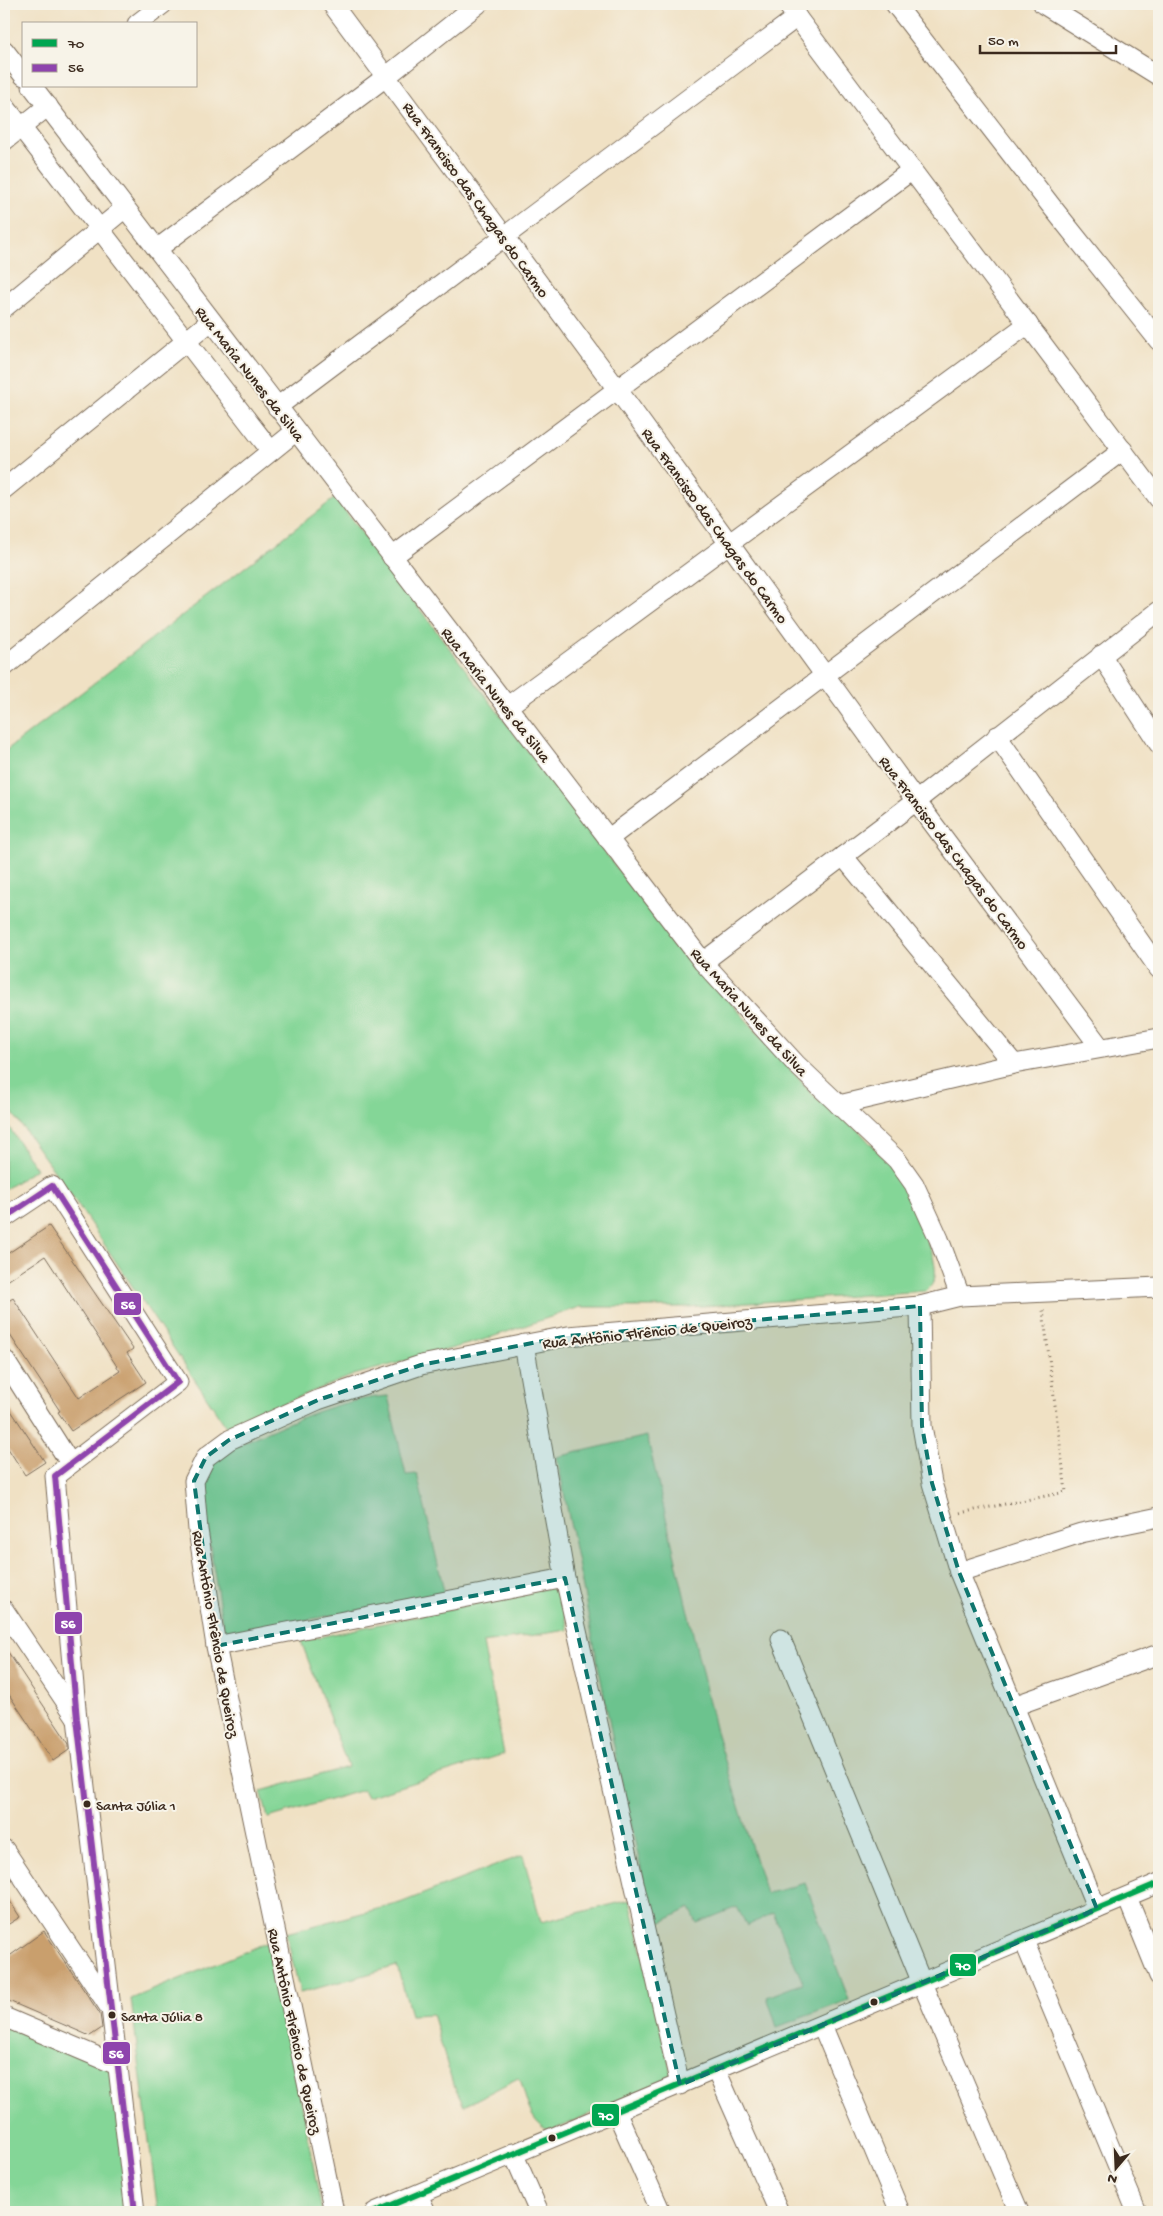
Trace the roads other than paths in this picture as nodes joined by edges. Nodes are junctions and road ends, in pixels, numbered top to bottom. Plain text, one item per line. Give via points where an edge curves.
1 (164, 4) edge
2 (332, 4) edge
3 (478, 4) edge
4 (895, 4) edge
5 (1043, 4) edge
6 (792, 10) edge
7 (140, 22) edge
8 (4, 50) edge
9 (22, 73) edge
10 (387, 76) junction
11 (1159, 76) edge
12 (43, 94) edge
13 (4, 105) edge
14 (22, 127) junction
15 (4, 141) edge
16 (912, 170) junction
17 (125, 208) junction
18 (99, 229) junction
19 (504, 236) junction
20 (156, 249) junction
21 (4, 308) edge
22 (211, 321) junction
23 (1028, 324) junction
24 (1159, 341) edge
25 (185, 342) junction
26 (617, 390) junction
27 (277, 407) junction
28 (296, 431) junction
29 (1123, 450) junction
30 (271, 451) junction
31 (4, 489) edge
32 (1159, 499) edge
33 (729, 544) junction
34 (392, 557) junction
35 (1159, 611) edge
36 (1101, 655) junction
37 (4, 667) edge
38 (825, 676) junction
39 (508, 706) junction
40 (996, 736) junction
41 (1159, 744) edge
42 (916, 801) junction
43 (608, 840) junction
44 (843, 856) junction
45 (703, 962) junction
46 (1159, 969) edge
47 (1159, 1038) edge
48 (1100, 1047) junction
49 (1014, 1064) junction
50 (839, 1105) junction
51 (4, 1218) edge
52 (1159, 1287) edge
53 (960, 1296) junction
54 (920, 1306) junction
55 (524, 1344) junction
56 (4, 1359) edge
57 (70, 1463) junction
58 (1159, 1517) edge
59 (959, 1572) junction
60 (565, 1578) junction
61 (4, 1610) edge
62 (781, 1639) dead end
63 (216, 1646) junction
64 (1159, 1654) edge
65 (1014, 1706) junction
66 (77, 1718) junction
67 (4, 1849) edge
68 (1159, 1883) edge
69 (1126, 1897) junction
70 (1097, 1909) junction
71 (1024, 1941) junction
72 (1159, 1976) edge
73 (922, 1983) junction
74 (112, 2011) junction
75 (4, 2017) edge
76 (822, 2025) junction
77 (118, 2065) junction
78 (716, 2070) junction
79 (680, 2085) junction
80 (617, 2112) junction
81 (513, 2153) junction
82 (418, 2194) junction
83 (134, 2212) edge
84 (334, 2212) edge
85 (375, 2212) edge
86 (426, 2212) edge
87 (539, 2212) edge
88 (662, 2212) edge
89 (779, 2212) edge
90 (900, 2212) edge
91 (1018, 2212) edge
92 (1137, 2212) edge

1 - 7 street
2 - 10 street, Rua Francisco das Chagas do Carmo
3 - 10 street
4 - 24 street
5 - 11 street
6 - 16 street
6 - 19 street
8 - 9 street
10 - 19 street, Rua Francisco das Chagas do Carmo
10 - 20 street
12 - 14 street
12 - 17 street, Rua Maria Nunes da Silva
13 - 14 street
14 - 15 street
14 - 18 street
16 - 23 street
16 - 26 street
17 - 18 street
17 - 20 street, Rua Maria Nunes da Silva
18 - 21 street
18 - 25 street
19 - 26 street, Rua Francisco das Chagas do Carmo
19 - 27 street
20 - 22 street, Rua Maria Nunes da Silva
22 - 25 street
22 - 27 street, Rua Maria Nunes da Silva
23 - 29 street
23 - 33 street
25 - 30 street
25 - 31 street
26 - 33 street, Rua Francisco das Chagas do Carmo
26 - 34 street
27 - 28 street, Rua Maria Nunes da Silva
28 - 30 street
28 - 34 street, Rua Maria Nunes da Silva
29 - 32 street
29 - 38 street
30 - 37 street
33 - 38 street, Rua Francisco das Chagas do Carmo
33 - 39 street
34 - 39 street, Rua Maria Nunes da Silva
35 - 36 street
36 - 40 street
36 - 41 street
38 - 42 street, Rua Francisco das Chagas do Carmo
38 - 43 street
39 - 43 street, Rua Maria Nunes da Silva
40 - 42 street
40 - 46 street
42 - 44 street
42 - 48 street, Rua Francisco das Chagas do Carmo
43 - 45 street, Rua Maria Nunes da Silva
44 - 45 street
44 - 49 street
45 - 50 street, Rua Maria Nunes da Silva via 796,1064
47 - 48 street
48 - 49 street
49 - 50 street
50 - 53 street, Rua Maria Nunes da Silva via 886,1147 914,1184
51 - 57 street via 52,1186 178,1382
52 - 53 street, Rua Antônio Flrêncio de Queiroz
53 - 54 street, Rua Antônio Flrêncio de Queiroz
54 - 55 street, Rua Antônio Flrêncio de Queiroz via 568,1336
54 - 59 street via 922,1426 932,1483
55 - 60 street
55 - 63 street, Rua Antônio Flrêncio de Queiroz via 421,1365 318,1400 228,1440 206,1457 194,1481 198,1530
56 - 57 street
57 - 66 street via 55,1476
58 - 59 street via 1081,1533
59 - 65 street
60 - 63 street
60 - 79 street
61 - 66 street
62 - 73 street
63 - 84 street, Rua Antônio Flrêncio de Queiroz
64 - 65 street
65 - 70 street
66 - 74 street
67 - 74 street
68 - 69 street
69 - 70 street
69 - 72 street
70 - 71 street
71 - 73 street
71 - 92 street
73 - 76 street
73 - 91 street
74 - 77 street
75 - 77 street
76 - 78 street
76 - 90 street
77 - 83 street
78 - 79 street
78 - 89 street
79 - 80 street
80 - 81 street
80 - 88 street
81 - 82 street
81 - 87 street
82 - 85 street
82 - 86 street

